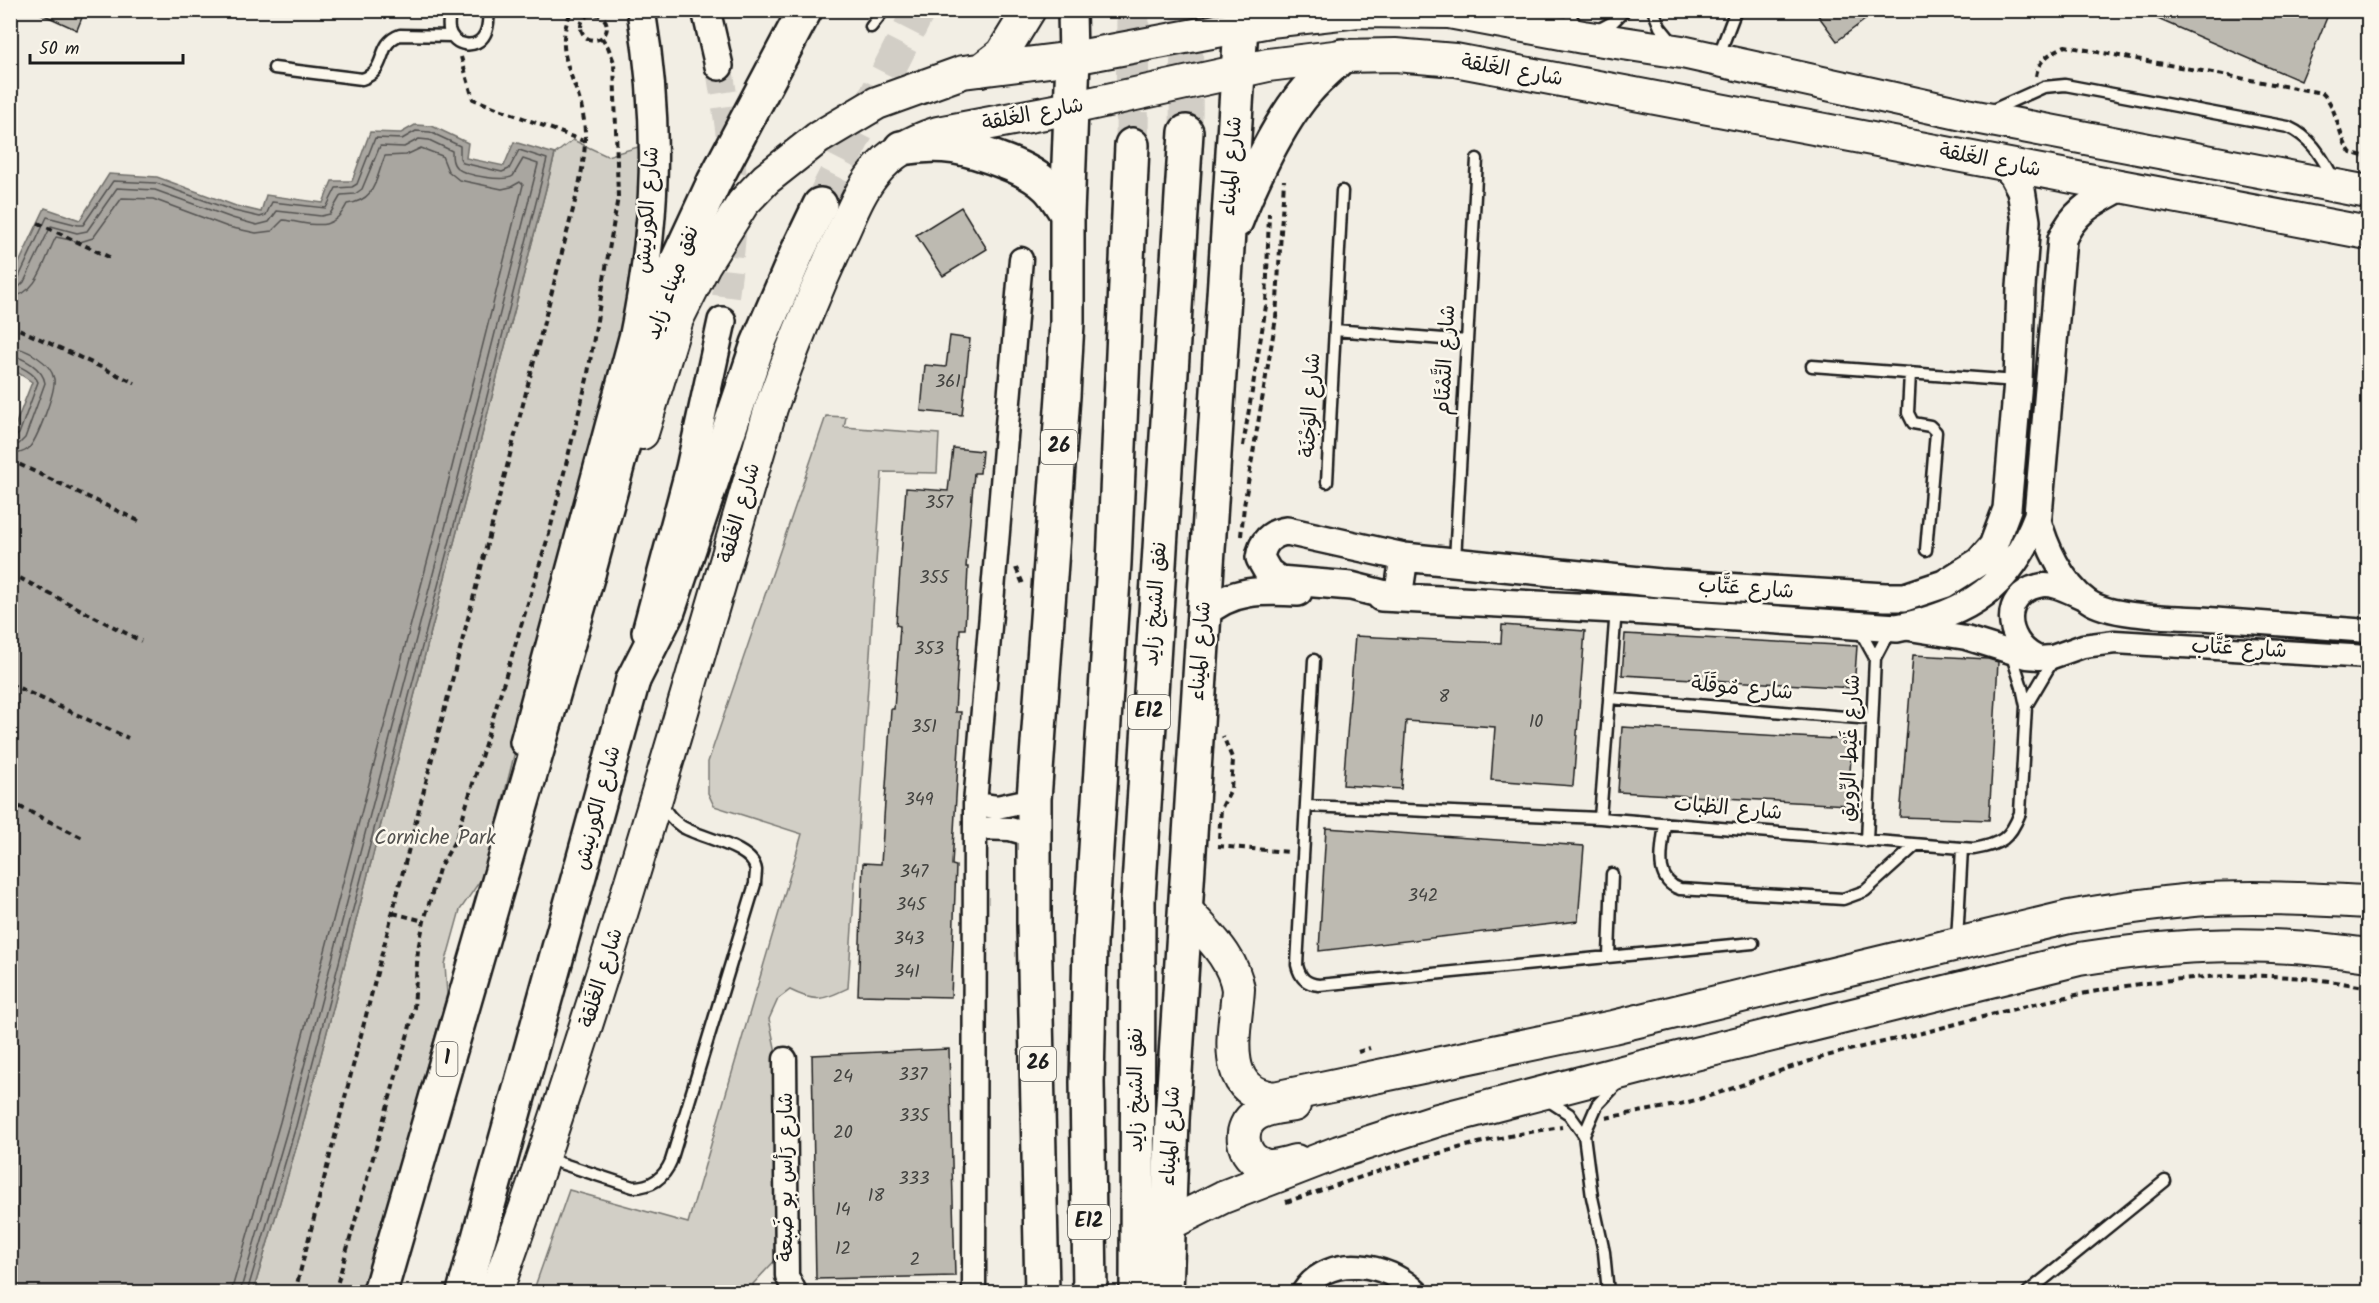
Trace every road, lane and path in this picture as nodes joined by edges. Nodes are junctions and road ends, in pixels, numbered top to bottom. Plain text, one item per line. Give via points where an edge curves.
1 (450, 10) edge
2 (489, 10) edge
3 (572, 10) edge
4 (641, 10) edge
5 (706, 10) edge
6 (805, 10) edge
7 (884, 10) edge
8 (1029, 10) edge
9 (1071, 10) edge
10 (1567, 10) edge
11 (1625, 10) edge
12 (1653, 10) edge
13 (1736, 10) edge
14 (1448, 11) edge
15 (1252, 19) edge
16 (871, 27) dead end
17 (602, 38) junction
18 (1583, 38) junction
19 (454, 39) junction
20 (1682, 52) junction
21 (1342, 56) junction
22 (1059, 60) junction
23 (1717, 60) junction
24 (719, 66) tunnel mouth
25 (274, 68) dead end
26 (1253, 68) junction
27 (981, 70) junction
28 (2034, 92) junction
29 (1061, 110) junction
30 (1976, 117) junction
31 (1186, 132) tunnel mouth
32 (586, 142) junction
33 (1132, 145) tunnel mouth
34 (901, 148) junction
35 (2368, 157) edge
36 (1477, 159) dead end
37 (2003, 163) junction
38 (1285, 174) dead end
39 (2121, 187) junction
40 (2338, 187) junction
41 (1342, 191) dead end
42 (2368, 192) edge
43 (1269, 201) dead end
44 (820, 206) tunnel mouth
45 (1067, 214) junction
46 (38, 223) dead end
47 (2368, 233) edge
48 (1227, 251) junction
49 (111, 258) dead end
50 (1021, 259) dead end
51 (722, 321) tunnel mouth
52 (10, 325) edge
53 (1335, 330) junction
54 (1467, 341) junction
55 (1812, 366) dead end
56 (1910, 373) junction
57 (2018, 381) junction
58 (135, 383) dead end
59 (1243, 447) dead end
60 (10, 460) edge
61 (1327, 482) dead end
62 (1236, 514) dead end
63 (2038, 516) junction
64 (141, 522) dead end
65 (1242, 530) junction
66 (1241, 540) dead end
67 (1926, 550) dead end
68 (1404, 557) junction
69 (1455, 563) junction
70 (10, 573) edge
71 (588, 574) junction
72 (1398, 598) junction
73 (2087, 600) junction
74 (1616, 609) junction
75 (1204, 614) junction
76 (1856, 625) junction
77 (1898, 628) junction
78 (2368, 631) edge
79 (141, 641) dead end
80 (2010, 651) junction
81 (2048, 657) junction
82 (2368, 657) edge
83 (1875, 658) junction
84 (1314, 660) dead end
85 (633, 680) junction
86 (10, 684) edge
87 (1609, 698) junction
88 (2026, 706) junction
89 (1871, 719) junction
90 (1221, 731) dead end
91 (128, 738) dead end
92 (657, 793) junction
93 (1034, 799) junction
94 (10, 802) edge
95 (975, 804) junction
96 (1307, 806) junction
97 (1600, 818) junction
98 (1665, 823) junction
99 (514, 826) junction
100 (975, 828) junction
101 (1034, 836) junction
102 (85, 839) dead end
103 (1867, 840) junction
104 (1916, 845) junction
105 (1218, 846) junction
106 (1962, 848) junction
107 (1304, 853) junction
108 (1217, 857) dead end
109 (1612, 874) dead end
110 (2368, 902) edge
111 (1186, 910) junction
112 (393, 913) junction
113 (424, 921) junction
114 (1753, 943) dead end
115 (1956, 946) junction
116 (2368, 955) edge
117 (1609, 956) junction
118 (1960, 988) junction
119 (2368, 988) edge
120 (1370, 1048) dead end
121 (785, 1059) dead end
122 (1638, 1068) junction
123 (1344, 1070) junction
124 (1539, 1095) junction
125 (1600, 1119) dead end
126 (1568, 1126) dead end
127 (1584, 1136) junction
128 (1339, 1152) junction
129 (544, 1158) junction
130 (2166, 1181) dead end
131 (1276, 1206) dead end
132 (1167, 1225) junction
133 (295, 1293) edge
134 (335, 1293) edge
135 (381, 1293) edge
136 (464, 1293) edge
137 (496, 1293) edge
138 (795, 1293) edge
139 (974, 1293) edge
140 (1042, 1293) edge
141 (1090, 1293) edge
142 (1137, 1293) edge
143 (1166, 1293) edge
144 (1303, 1293) edge
145 (1417, 1293) edge
146 (1608, 1293) edge
147 (2028, 1293) edge

1 - 19 lane
2 - 19 lane via 481,40 469,45
3 - 32 path via 563,29 563,46 580,102
4 - 99 street, شارع الكورنيش via 650,66 653,152 643,289 526,733
5 - 24 street
6 - 71 main road, نفق ميناء زايد via 714,182 674,268
7 - 16 lane
8 - 27 main road via 1002,54
9 - 22 street, 26
10 - 18 lane
11 - 18 lane via 1613,22
12 - 20 lane via 1660,27
13 - 23 lane
14 - 15 main road, شارع الغَلقة via 1358,11
14 - 18 main road, شارع الغَلقة
15 - 22 main road, شارع الغَلقة
15 - 26 main road, شارع الميناء
17 - 17 path via 605,20 598,14 586,16 580,25 582,34 591,40
17 - 113 path via 614,62 618,197 587,379 549,534 456,839 439,869
18 - 20 main road, شارع الغَلقة
19 - 25 lane via 400,34 393,37 385,46 375,73 363,79
19 - 32 path via 473,99
20 - 23 main road, شارع الغَلقة
21 - 26 main road, شارع الغَلقة
21 - 37 main road, شارع الغَلقة via 1455,60
21 - 48 main road via 1305,92 1292,112 1252,184
22 - 27 main road, شارع الغَلقة
22 - 29 main road, 26
23 - 30 main road, شارع الغَلقة
26 - 29 main road, شارع الغَلقة
26 - 48 main road, شارع الميناء
27 - 71 main road, شارع الغَلقة via 931,82 846,120 791,158 743,203 704,265 677,319 631,471
28 - 30 lane
28 - 35 path via 2037,65 2065,46 2287,85 2326,96 2345,147 2351,153
28 - 40 lane via 2066,85 2288,127 2318,149
29 - 34 main road, شارع الغَلقة via 938,133
29 - 45 main road, 26
30 - 40 main road, شارع الغَلقة
31 - 142 main road, نفق الشيخ زايد / E12 via 1138,901
32 - 112 path via 576,197
33 - 141 main road, E12 via 1114,563 1090,944
34 - 45 main road via 950,145 991,156 1036,177
34 - 92 main road, شارع الغَلقة via 864,188 786,365
36 - 54 lane, شارع التَّمْتَام
37 - 39 main road, شارع الغَلقة
37 - 57 street, شارع عَتَّاب via 2021,190 2026,221
38 - 65 path via 1276,318
39 - 47 main road, شارع الغَلقة
39 - 63 street, شارع عَتَّاب via 2080,211 2062,239
40 - 42 main road, شارع الغَلقة
41 - 53 lane, شارع الوَجْنَة
43 - 59 path via 1266,306
44 - 85 main road via 758,344 668,611
45 - 93 main road, 26 via 1063,396
46 - 49 path
48 - 75 main road, شارع الميناء
50 - 95 street
51 - 85 street, شارع الكورنيش via 690,468
52 - 58 path
53 - 54 lane, شارع الوَجْنَة
53 - 61 lane, شارع الوَجْنَة
54 - 69 lane, شارع التَّمْتَام
55 - 56 lane
56 - 57 lane
56 - 67 lane via 1909,417 1913,423 1930,426 1936,432
57 - 69 street, شارع عَتَّاب via 2007,509 2001,529 1993,546 1964,574 1925,592 1905,597 1868,597 1660,583
60 - 64 path
62 - 65 path
63 - 73 street, شارع عَتَّاب via 2055,561
63 - 77 street, شارع عَتَّاب via 2020,555 1993,586 1959,610
65 - 66 path
68 - 69 street, شارع عَتَّاب
68 - 72 street
68 - 72 street, شارع عَتَّاب via 1287,531 1273,535 1261,551 1260,558 1268,572 1279,580 1351,586
70 - 79 path
71 - 99 main road, شارع الكورنيش / 1
72 - 74 street, شارع عَتَّاب
72 - 75 street, شارع عَتَّاب via 1253,591 1232,596
73 - 78 street, شارع عَتَّاب via 2135,614
73 - 81 street via 2061,588 2039,585 2016,602 2011,614 2016,641 2026,652
74 - 76 street, شارع عَتَّاب
74 - 87 lane
75 - 111 main road, شارع الميناء
76 - 77 street, شارع عَتَّاب
76 - 83 lane, شارع غَيْط الرِّويق
77 - 80 street, شارع عَتَّاب via 1966,638
77 - 83 lane, شارع غَيْط الرِّويق via 1884,641
80 - 81 street, شارع عَتَّاب
80 - 88 lane, شارع الظبات
81 - 82 street, شارع عَتَّاب via 2083,646 2115,642
81 - 88 lane, شارع الظبات
83 - 89 lane, شارع غَيْط الرِّويق
84 - 96 lane
85 - 136 main road, شارع الكورنيش
86 - 91 path
87 - 89 lane, شارع مُوقَلَة
87 - 97 lane
88 - 106 lane, شارع الظبات via 2020,813 2014,828 2006,839 1991,846
89 - 103 lane, شارع غَيْط الرِّويق
90 - 105 path via 1233,760 1231,789 1221,809
92 - 129 main road, شارع الغَلقة
92 - 129 lane via 667,813 682,827 744,853 756,870 674,1149 663,1175 641,1187
93 - 95 street via 997,807
93 - 101 main road, 26
94 - 102 path
95 - 100 street
96 - 97 lane, شارع الظبات
96 - 107 lane
97 - 98 lane, شارع الظبات
98 - 103 lane, شارع الظبات
98 - 104 lane via 1662,872 1668,883 1680,889 1843,899 1865,891
99 - 135 main road, شارع الكورنيش / 1
100 - 101 street via 1010,829
100 - 139 street
101 - 140 main road, 26
103 - 104 lane, شارع الظبات
104 - 106 lane, شارع الظبات
105 - 107 path
105 - 108 path
106 - 115 lane
107 - 117 lane via 1298,965 1299,973 1311,984
109 - 117 lane
110 - 115 main road via 2256,898 2172,902 2069,918
111 - 123 main road via 1233,970 1238,989 1234,1067 1244,1086 1253,1093 1274,1098
111 - 132 main road, شارع الميناء
112 - 113 path
112 - 133 path
113 - 134 path via 409,1030
114 - 117 lane
115 - 118 main road
115 - 123 main road via 1613,1027
116 - 118 main road via 2291,946 2190,945 2079,960
118 - 122 main road
119 - 125 path via 2314,978 2251,974 2185,978 2086,992 1810,1061 1695,1100
120 - 123 path
121 - 138 street, شارع رَأس بو ضَبعة via 787,1276
122 - 124 main road
122 - 127 lane via 1601,1099
123 - 128 main road via 1322,1099 1257,1114 1247,1124 1243,1137 1250,1156 1268,1166
124 - 127 lane via 1569,1114
124 - 128 main road via 1438,1120
126 - 131 path via 1528,1131 1395,1166
127 - 146 lane
128 - 132 main road via 1216,1200
129 - 137 main road, شارع الغَلقة
130 - 147 lane
132 - 143 main road, شارع الميناء
144 - 145 street via 1323,1275 1344,1267 1367,1266 1389,1271

